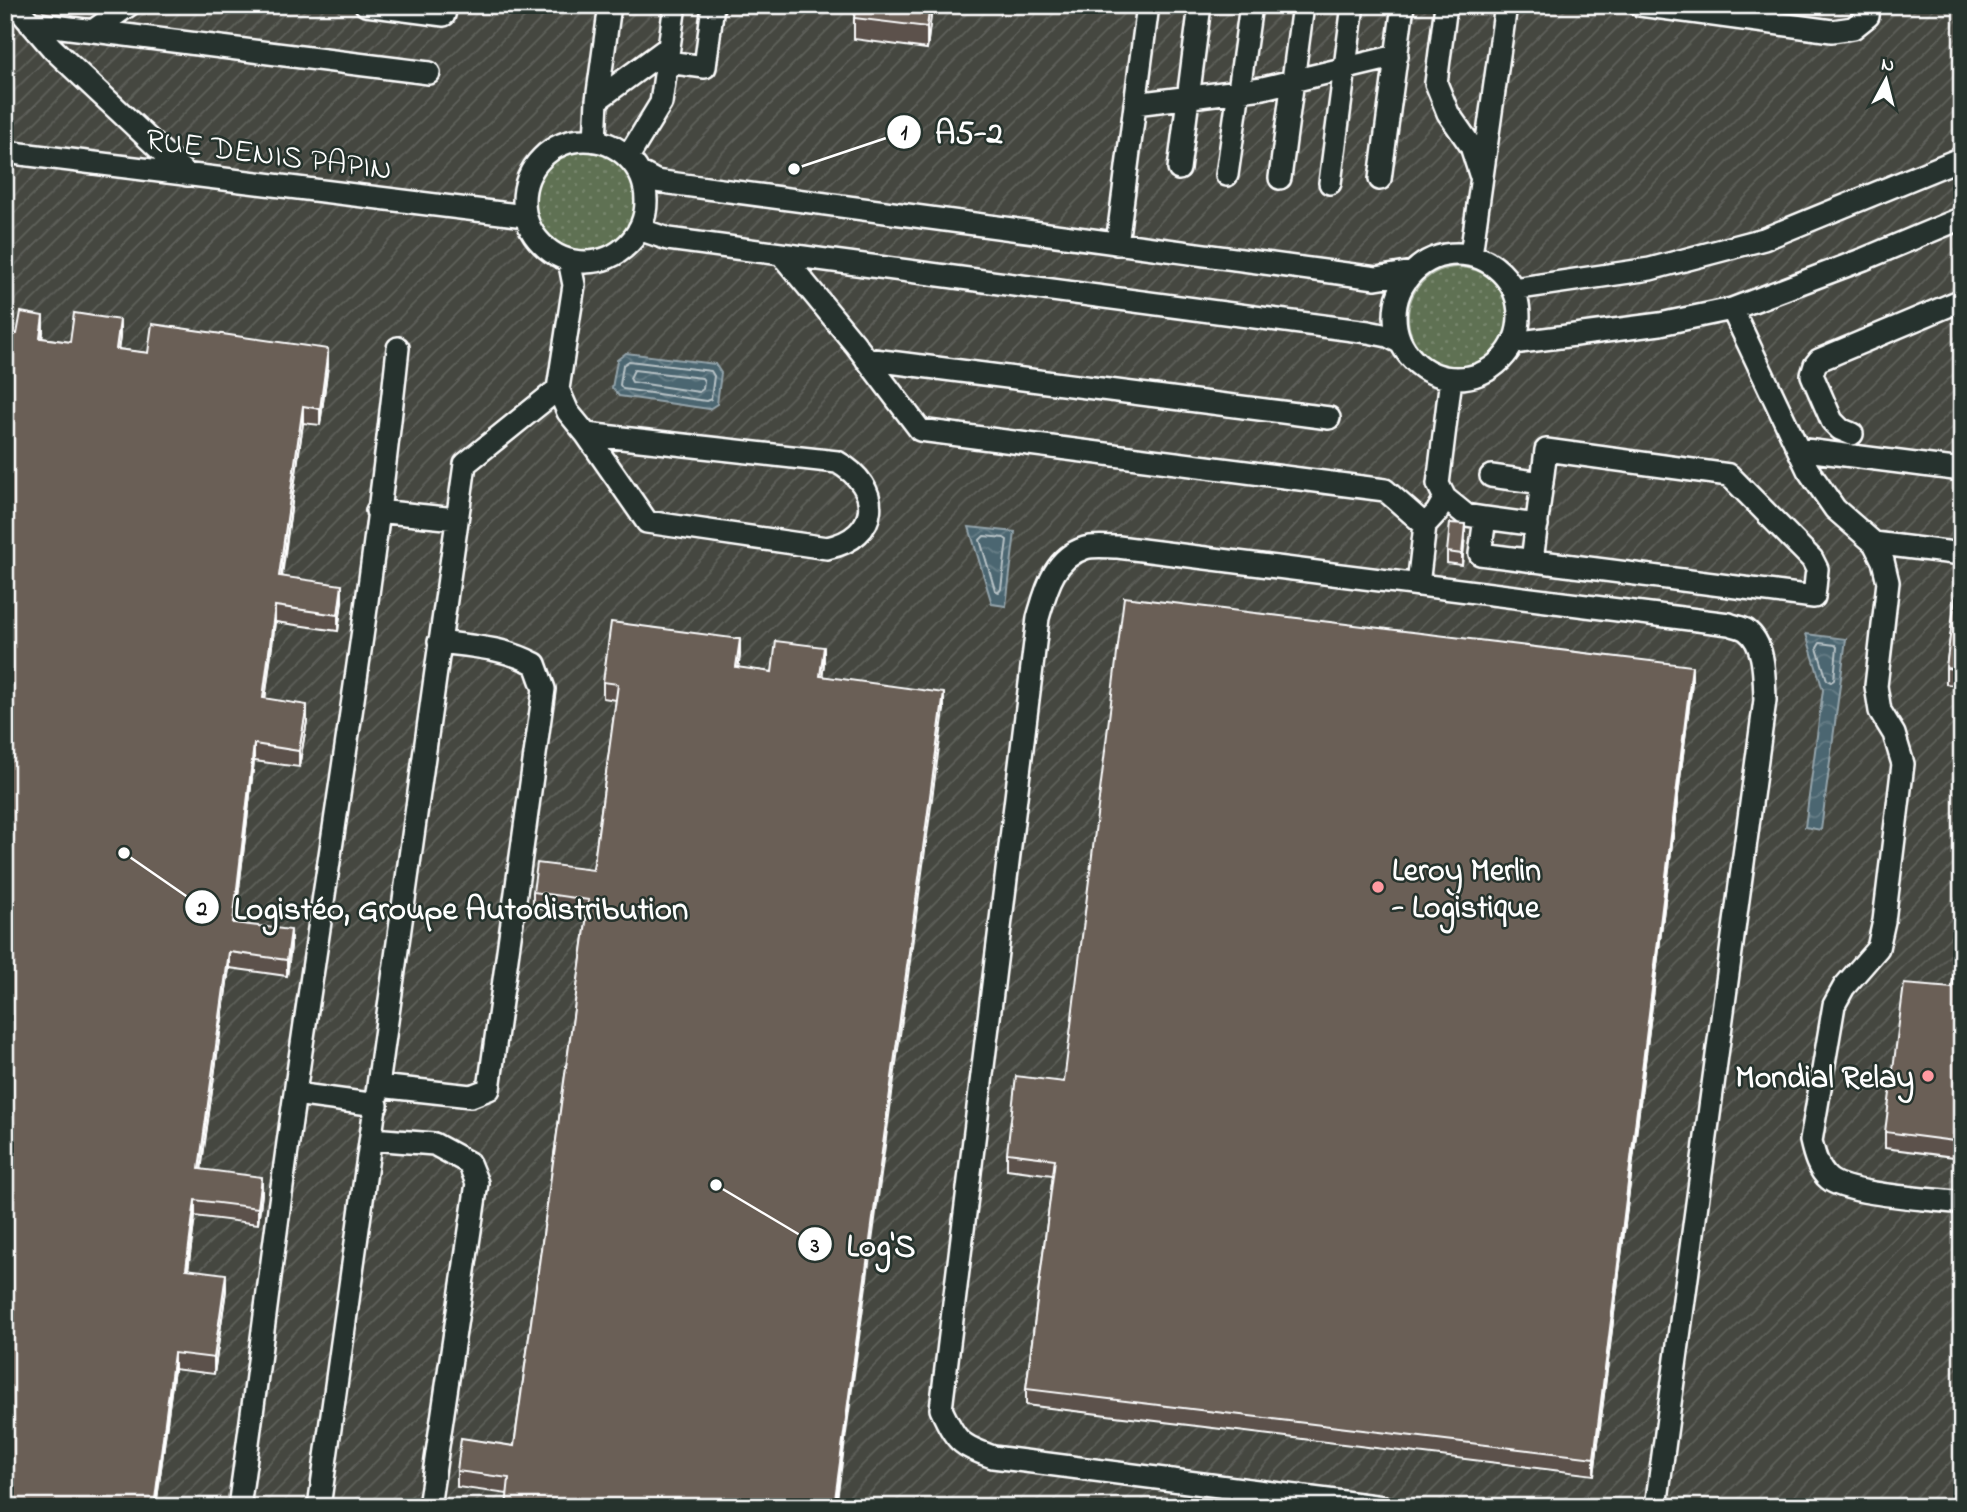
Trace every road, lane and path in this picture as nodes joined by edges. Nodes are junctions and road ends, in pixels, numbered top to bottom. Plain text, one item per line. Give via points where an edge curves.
1 (15, 5) edge
2 (129, 5) edge
3 (366, 5) edge
4 (446, 5) edge
5 (610, 5) edge
6 (675, 5) edge
7 (713, 5) edge
8 (1148, 5) edge
9 (1200, 5) edge
10 (1251, 5) edge
11 (1303, 5) edge
12 (1353, 5) edge
13 (1404, 5) edge
14 (1446, 5) edge
15 (1506, 5) edge
16 (1640, 5) edge
17 (1869, 5) edge
18 (30, 23) junction
19 (94, 30) junction
20 (668, 55) junction
21 (1398, 55) junction
22 (1345, 69) junction
23 (429, 73) dead end
24 (1294, 81) junction
25 (1240, 91) junction
26 (1188, 97) junction
27 (597, 100) junction
28 (1135, 104) junction
29 (595, 141) junction
30 (5, 152) edge
31 (1962, 158) edge
32 (633, 164) junction
33 (1179, 169) dead end
34 (187, 175) junction
35 (1227, 175) dead end
36 (1280, 178) dead end
37 (1380, 179) dead end
38 (1482, 179) junction
39 (1330, 183) dead end
40 (525, 216) junction
41 (1962, 218) edge
42 (639, 229) junction
43 (1117, 244) junction
44 (781, 254) junction
45 (1471, 255) junction
46 (569, 260) junction
47 (1413, 272) junction
48 (1513, 289) junction
49 (1962, 300) edge
50 (1732, 309) junction
51 (1401, 343) junction
52 (1513, 343) junction
53 (398, 348) dead end
54 (866, 359) junction
55 (1451, 378) junction
56 (558, 389) junction
57 (1329, 418) dead end
58 (586, 434) junction
59 (1852, 434) dead end
60 (1798, 449) junction
61 (1962, 470) edge
62 (1492, 476) dead end
63 (1542, 483) junction
64 (1445, 498) junction
65 (377, 511) junction
66 (1485, 518) junction
67 (456, 519) junction
68 (1425, 525) junction
69 (1537, 525) junction
70 (1874, 543) junction
71 (1962, 554) edge
72 (1532, 561) junction
73 (1418, 585) junction
74 (439, 642) junction
75 (295, 1094) junction
76 (378, 1096) junction
77 (372, 1139) junction
78 (1962, 1203) edge
79 (239, 1507) edge
80 (319, 1507) edge
81 (429, 1507) edge
82 (1383, 1507) edge
83 (1656, 1507) edge

1 - 18 street
2 - 19 street
3 - 4 street via 444,15
5 - 27 street
6 - 20 street
7 - 20 street via 705,67
8 - 28 street
9 - 26 street
10 - 25 street
11 - 24 street
12 - 22 street
13 - 21 street
14 - 38 street via 1436,83 1448,113 1471,146
15 - 38 street
16 - 17 street via 1832,31 1853,28 1868,16
18 - 19 street
18 - 34 street
19 - 23 street
20 - 27 street
20 - 32 street via 661,103
21 - 22 street
21 - 37 street
22 - 24 street
22 - 39 street
24 - 25 street
24 - 36 street
25 - 26 street
25 - 35 street
26 - 28 street
26 - 33 street
27 - 29 street
28 - 43 street
29 - 32 street via 612,146
29 - 40 street via 575,140 539,159 523,196
30 - 34 street, RUE DENIS PAPIN
31 - 48 street via 1764,239 1650,269
32 - 42 street via 645,191
32 - 43 street via 656,181
34 - 40 street, RUE DENIS PAPIN
38 - 45 street
40 - 46 street via 534,236
41 - 50 street
42 - 44 street via 668,239
42 - 46 street via 609,257
43 - 47 street via 1376,278
44 - 51 street via 1368,332
44 - 54 street
45 - 47 street via 1450,254
45 - 48 street via 1503,274
46 - 56 street via 573,285
47 - 51 street via 1395,305
48 - 52 street via 1519,325
49 - 59 street via 1819,360 1812,375 1832,421
50 - 52 street via 1660,324
50 - 60 street
51 - 55 street via 1421,367
52 - 55 street via 1488,370
53 - 65 street
54 - 57 street
54 - 68 street via 920,430 1385,490
55 - 64 street via 1438,484
56 - 58 street via 568,412
56 - 67 street via 465,464
58 - 58 street via 647,522 827,548 846,544 862,530 870,510 866,488 854,471 837,462
60 - 61 street
60 - 70 street via 1835,509
62 - 63 street
63 - 69 street
63 - 72 street via 1546,450 1729,475 1812,559 1817,569 1814,597
64 - 66 street via 1466,515
64 - 68 street
65 - 67 street
65 - 75 street via 345,766
66 - 69 street
66 - 72 street via 1480,554
67 - 74 street
68 - 73 street
69 - 72 street
70 - 71 street
70 - 78 street via 1888,582 1876,686 1880,711 1894,734 1903,764 1878,947 1834,1005 1811,1141 1815,1160 1828,1179 1847,1189
73 - 82 street via 1118,547 1085,548 1062,562 1048,583 1038,618 940,1409 967,1448 993,1457
73 - 83 street via 1729,624 1746,630 1755,640 1764,665 1765,700
74 - 76 street
74 - 76 street via 522,657 535,664 544,689 489,1088 471,1096
75 - 76 street
75 - 79 street
76 - 77 street
77 - 80 street
77 - 81 street via 434,1144 469,1163 477,1183

